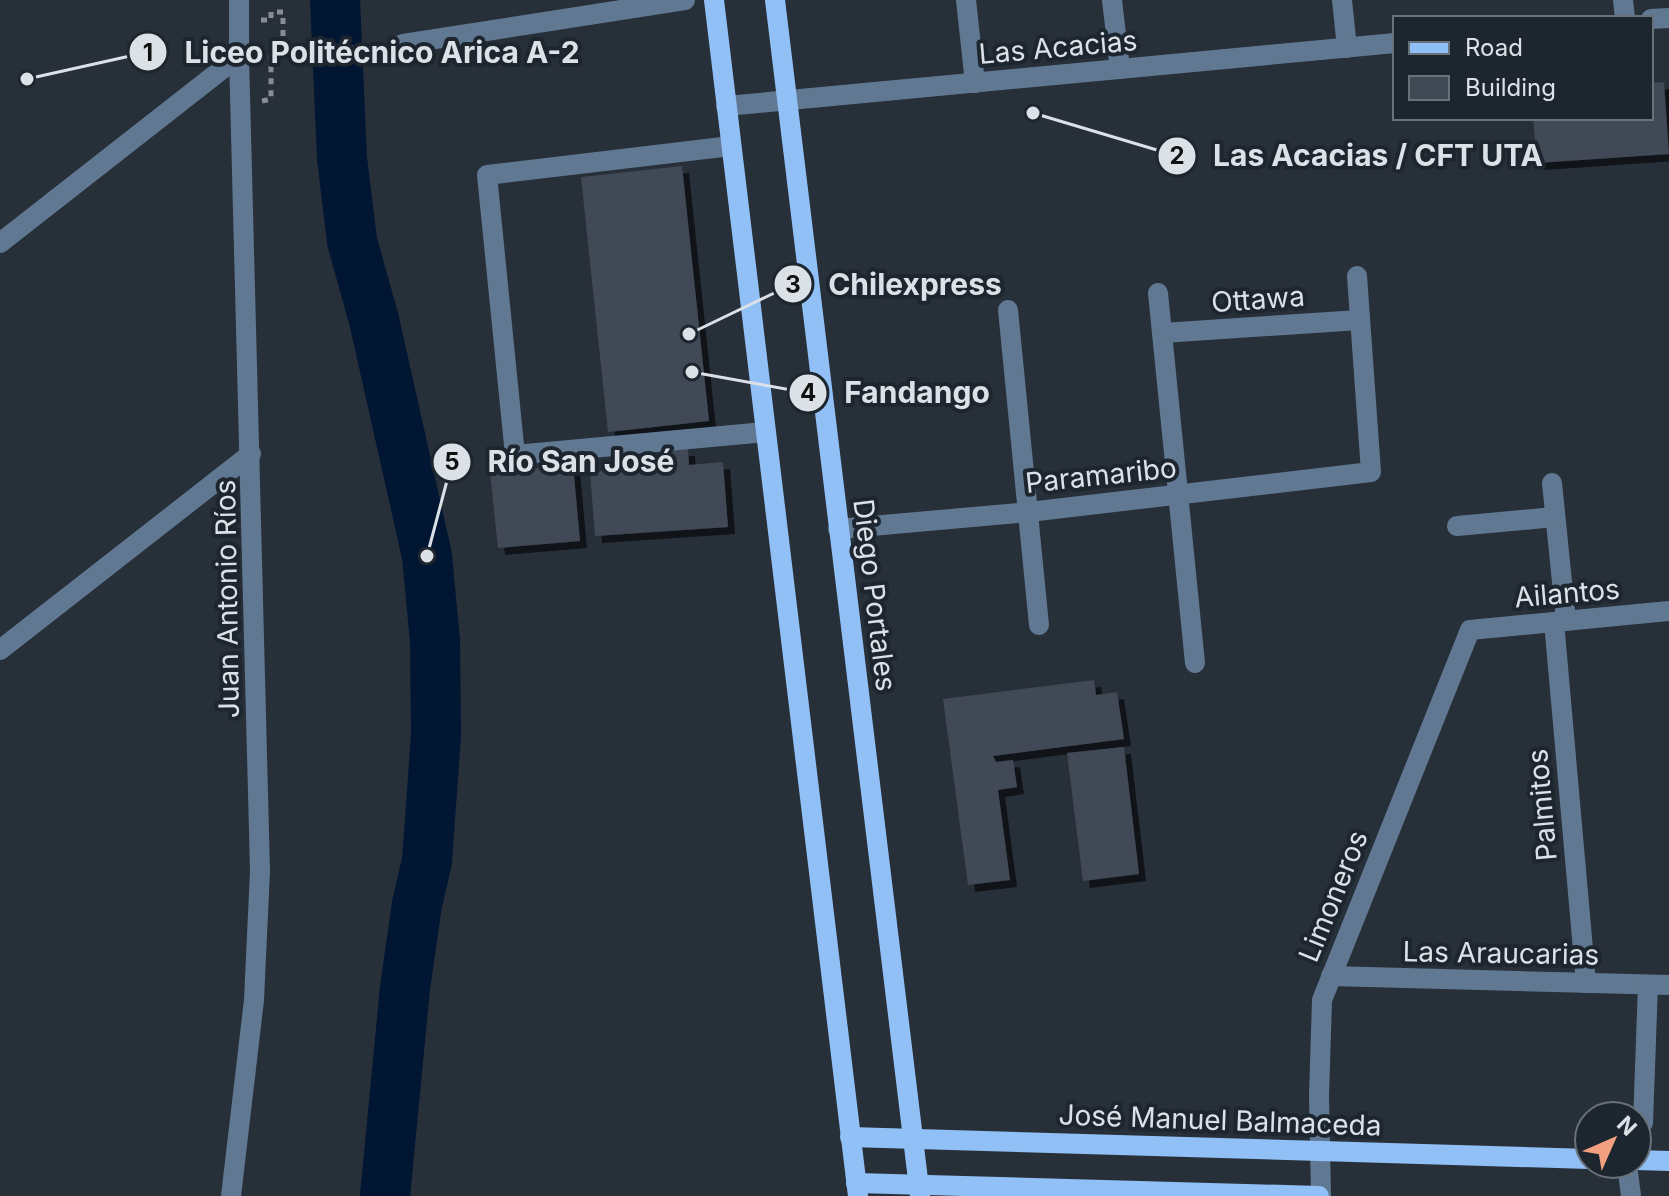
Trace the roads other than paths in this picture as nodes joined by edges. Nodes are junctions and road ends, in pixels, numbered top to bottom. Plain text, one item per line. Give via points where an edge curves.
1 (239, 0) edge
2 (685, 0) edge
3 (714, 0) edge
4 (775, 0) edge
5 (966, 0) edge
6 (1112, 0) edge
7 (1342, 0) edge
8 (1393, 43) edge
9 (403, 44) road end
10 (1347, 48) junction
11 (239, 56) junction
12 (1120, 69) junction
13 (975, 83) junction
14 (787, 101) junction
15 (726, 106) junction
16 (731, 146) junction
17 (0, 243) edge
18 (1357, 276) dead end
19 (1158, 293) dead end
20 (1008, 310) dead end
21 (1359, 320) junction
22 (1162, 333) junction
23 (765, 432) junction
24 (251, 454) junction
25 (1552, 483) dead end
26 (1180, 494) junction
27 (1029, 512) junction
28 (1555, 517) junction
29 (1457, 526) dead end
30 (838, 529) junction
31 (1669, 611) edge
32 (1560, 622) junction
33 (1039, 625) dead end
34 (1470, 630) joint
35 (0, 650) edge
36 (1195, 663) dead end
37 (1331, 976) junction
38 (1586, 983) junction
39 (1659, 985) edge
40 (1646, 1100) edge
41 (850, 1137) junction
42 (913, 1139) junction
43 (1321, 1151) junction
44 (1573, 1159) edge
45 (857, 1190) edge
46 (919, 1190) edge
47 (231, 1196) edge
48 (1320, 1196) edge

1 - 11 street, Juan Antonio Ríos
2 - 9 street
3 - 15 main road
4 - 14 main road, Diego Portales
5 - 13 street
6 - 12 street
7 - 10 street
8 - 10 street, Las Acacias
10 - 12 street, Las Acacias
11 - 17 street
11 - 24 street, Juan Antonio Ríos
12 - 13 street, Las Acacias
13 - 14 street, Las Acacias
14 - 15 street, Las Acacias
14 - 30 main road, Diego Portales
15 - 16 main road
16 - 23 main road
16 - 23 street via 487,175 515,455
18 - 21 street
19 - 22 street
20 - 27 street
21 - 22 street, Ottawa
21 - 26 street, Paramaribo via 1371,472
22 - 26 street
23 - 41 main road
24 - 35 street
24 - 47 street, Juan Antonio Ríos via 259,936
25 - 28 street, Palmitos
26 - 27 street, Paramaribo
26 - 36 street
27 - 30 street, Paramaribo
27 - 33 street
28 - 29 street
28 - 32 street, Palmitos
30 - 42 main road, Diego Portales
31 - 32 street, Ailantos
32 - 34 street, Ailantos
32 - 38 street, Palmitos
34 - 37 street, Limoneros
37 - 38 street, Las Araucarias
37 - 43 street, Limoneros via 1322,1000
38 - 39 street, Las Araucarias
39 - 40 street
41 - 42 main road, José Manuel Balmaceda
41 - 45 main road
42 - 43 main road, José Manuel Balmaceda
42 - 46 main road, Diego Portales
43 - 44 main road, José Manuel Balmaceda
43 - 48 street, Limoneros
45 - 46 main road
46 - 48 main road

